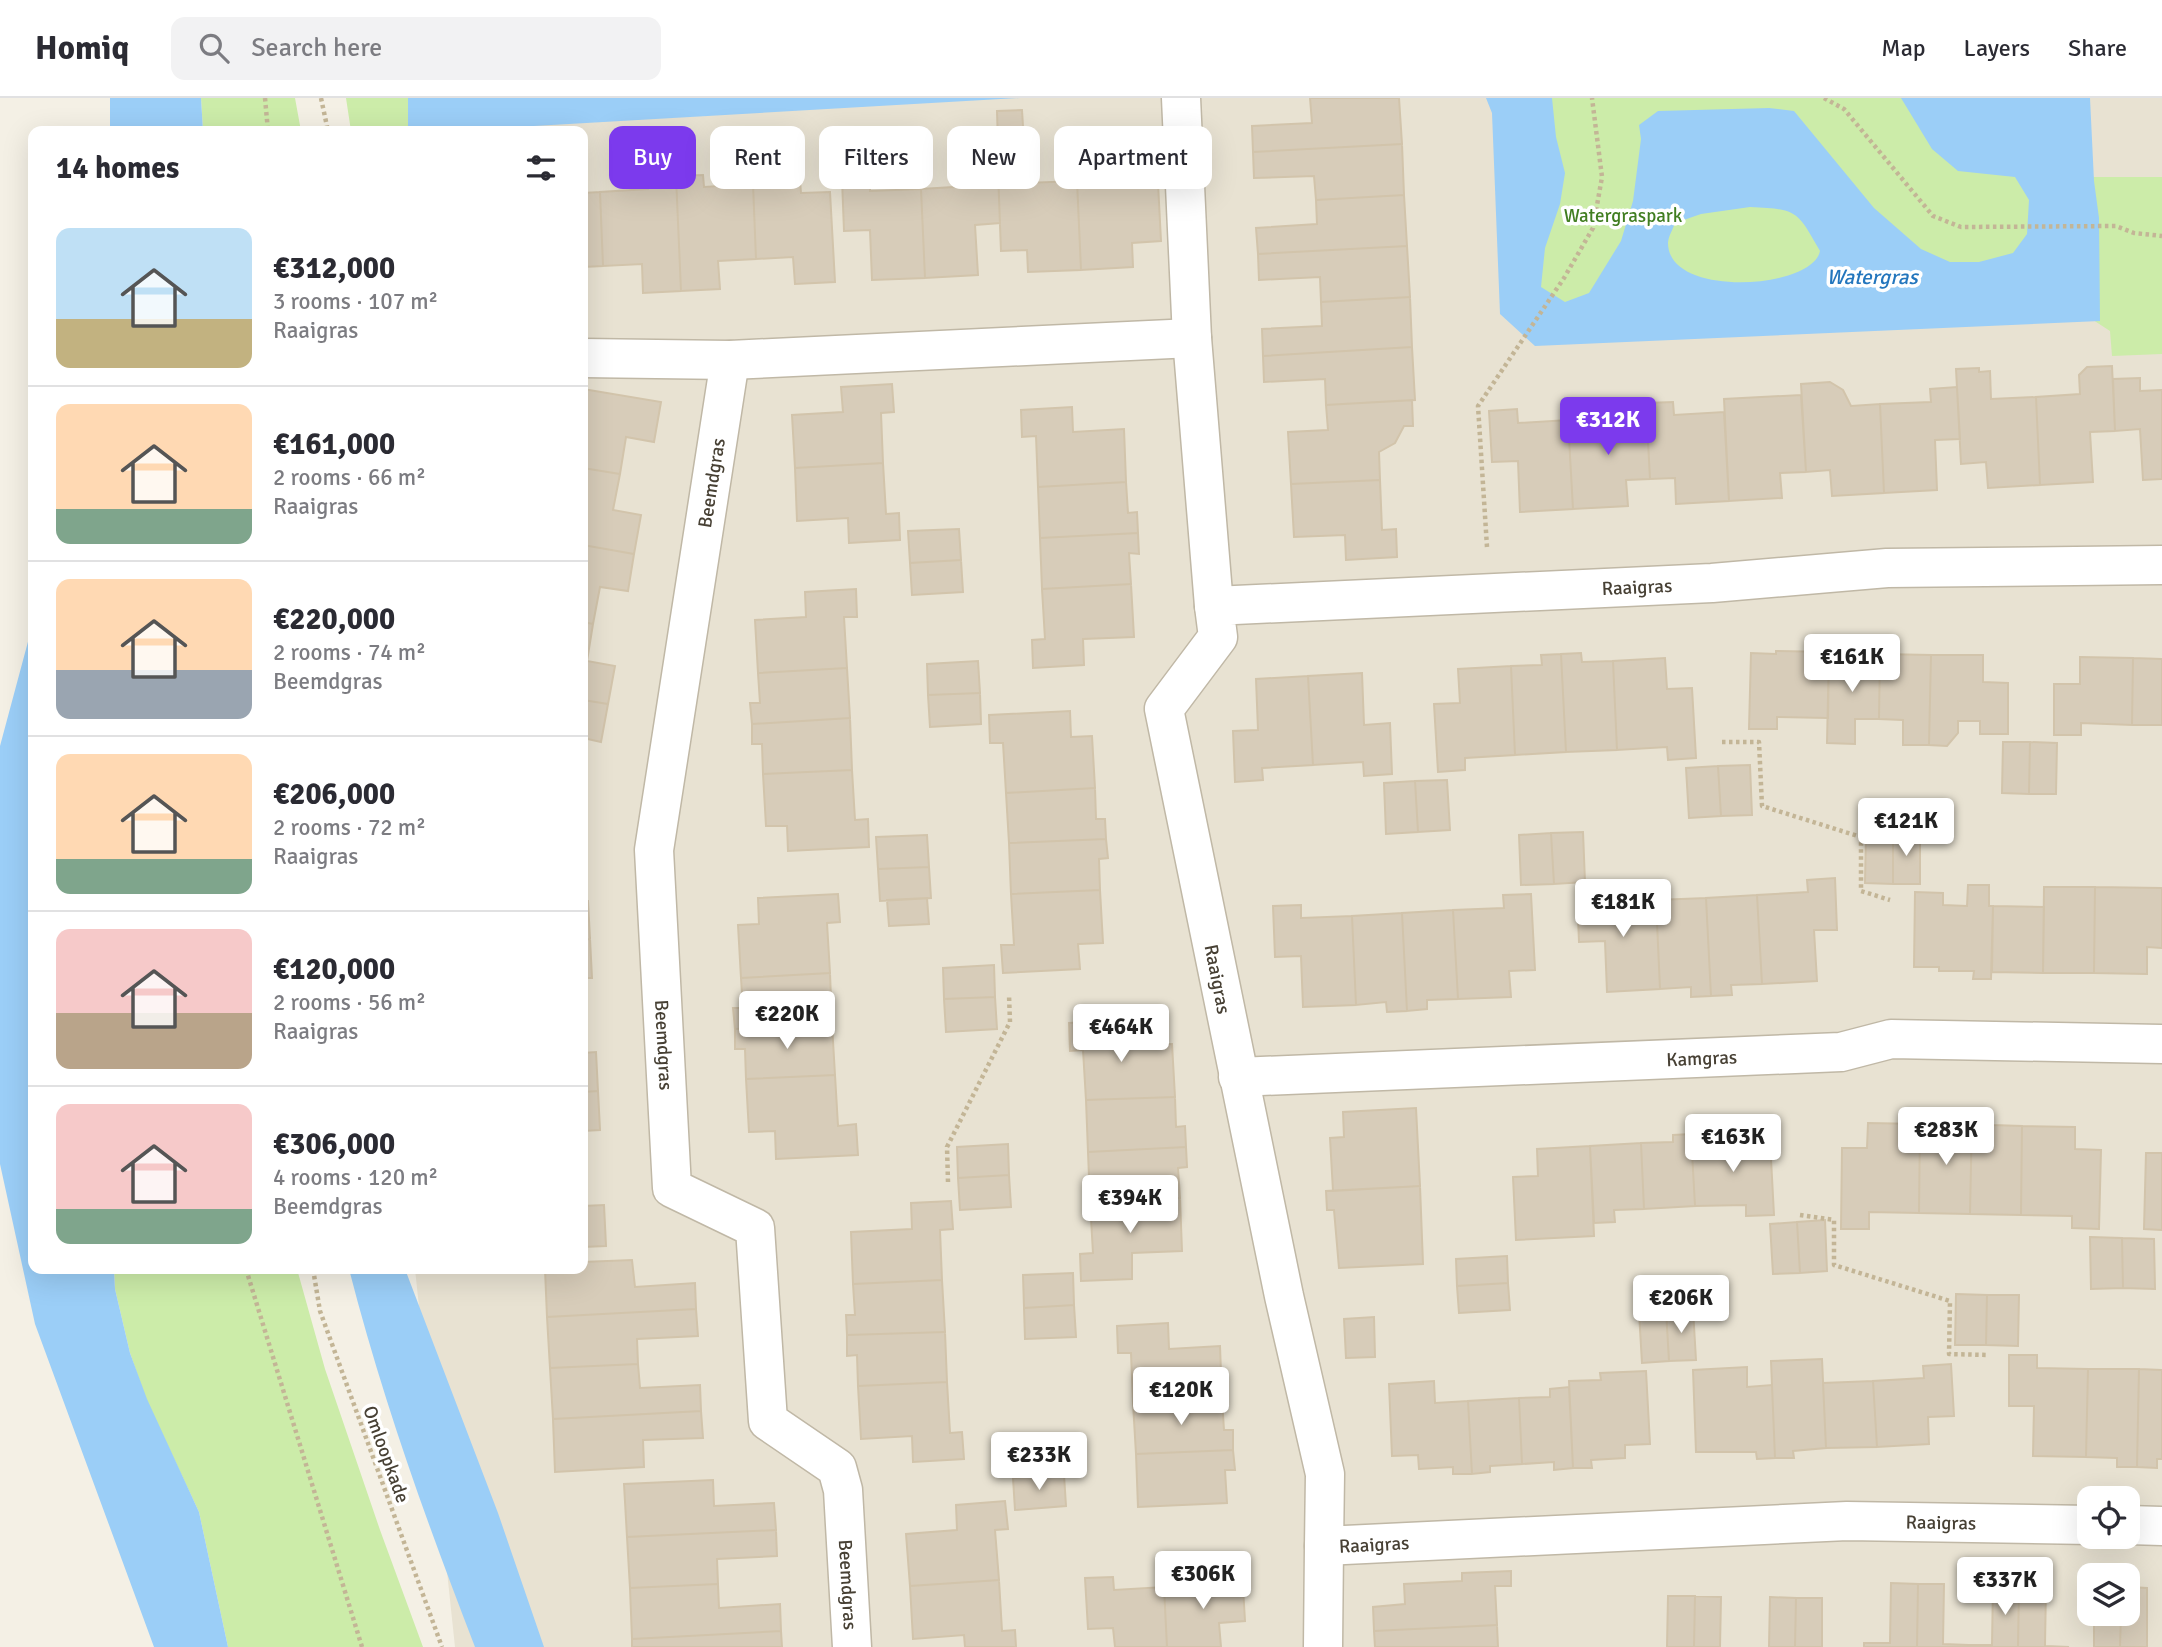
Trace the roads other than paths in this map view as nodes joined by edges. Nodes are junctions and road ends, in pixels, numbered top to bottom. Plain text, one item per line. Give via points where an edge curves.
1 (1181, 98) edge
2 (1192, 338) junction
3 (588, 358) edge
4 (730, 360) junction
5 (2162, 565) edge
6 (1214, 606) junction
7 (2162, 1044) edge
8 (1238, 1077) junction
9 (2077, 1525) edge
10 (2140, 1525) edge
11 (2162, 1526) edge
12 (1324, 1546) junction
13 (852, 1647) edge
14 (1324, 1647) edge

1 - 2 street
2 - 4 street
2 - 6 street
3 - 4 street
4 - 13 street, Beemdgras via 654,850 672,1188 755,1228 768,1421 836,1468 843,1490
5 - 6 street, Raaigras via 1887,568 1712,583
6 - 8 street, Raaigras via 1218,637 1164,709
7 - 8 street, Kamgras via 1891,1039 1841,1052
8 - 12 street, Raaigras via 1325,1474
9 - 12 street, Raaigras via 1846,1521
10 - 11 street
12 - 14 street

